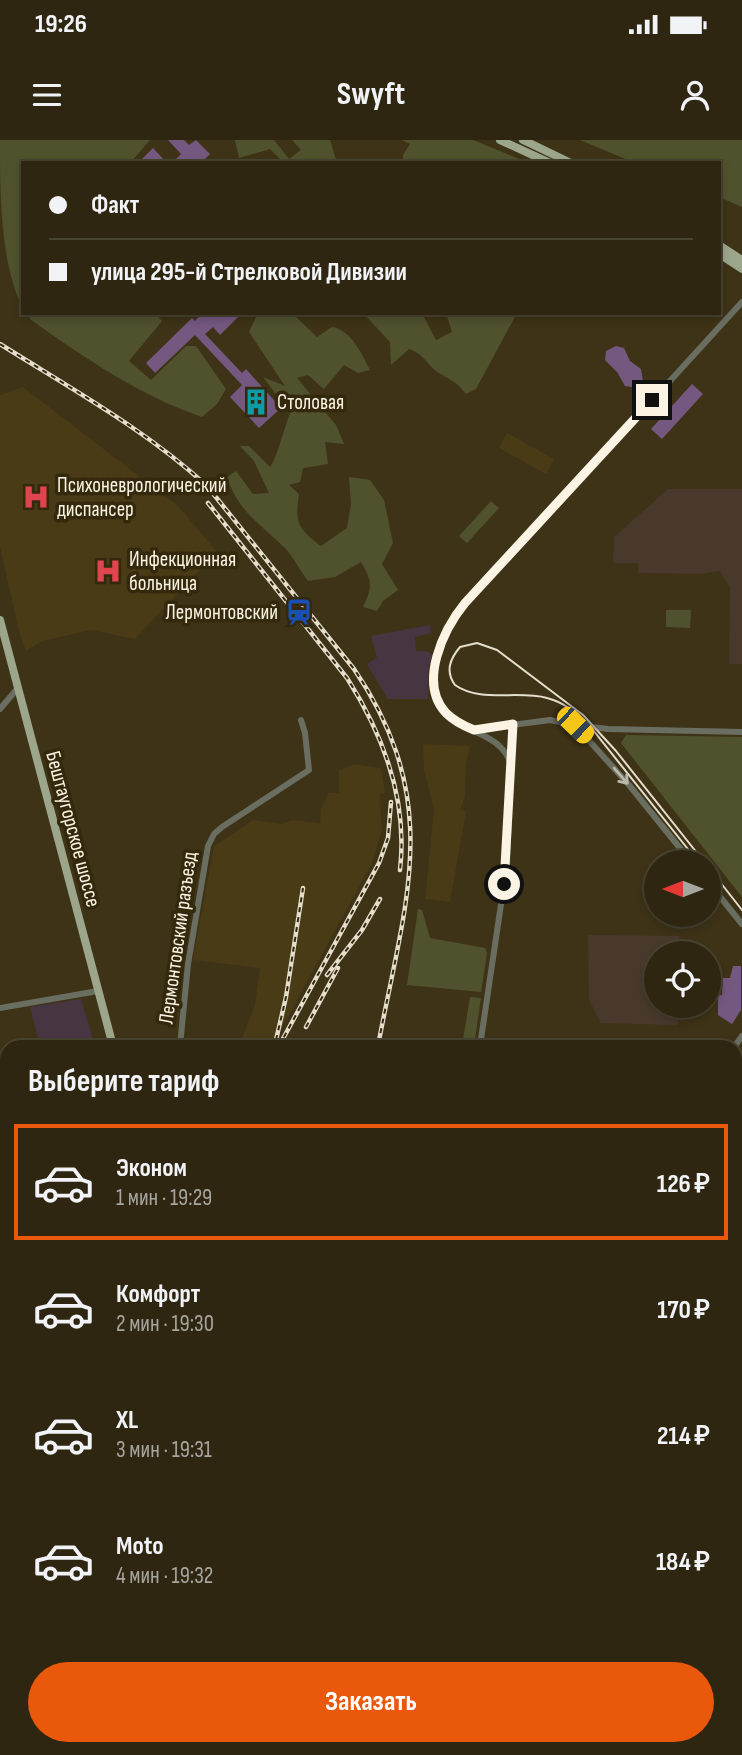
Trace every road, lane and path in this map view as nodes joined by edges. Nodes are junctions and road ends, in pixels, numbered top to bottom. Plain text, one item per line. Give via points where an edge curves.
1 (500, 140) edge
2 (523, 140) edge
3 (546, 161) edge
4 (567, 161) edge
5 (721, 245) edge
6 (721, 255) edge
7 (742, 260) edge
8 (742, 269) edge
9 (742, 302) edge
10 (0, 620) edge
11 (17, 689) junction
12 (0, 709) edge
13 (301, 720) dead end
14 (513, 724) junction
15 (575, 725) junction
16 (474, 730) junction
17 (742, 732) edge
18 (512, 767) junction
19 (681, 850) edge
20 (721, 898) edge
21 (742, 924) edge
22 (98, 990) junction
23 (0, 1009) edge
24 (111, 1040) edge
25 (181, 1040) edge
26 (481, 1040) edge

1 - 3 main road
2 - 4 main road
5 - 7 main road
6 - 8 main road
9 - 16 street via 457,613 440,649 435,691 445,712
10 - 11 main road, Бештаугорское шоссе
11 - 12 street
11 - 22 main road, Бештаугорское шоссе
13 - 25 street, Лермонтовский разъезд via 309,770 222,827 208,846
14 - 15 street via 550,720
14 - 16 street
14 - 18 street
15 - 17 street
15 -> 19 street
16 - 18 street via 505,749
18 - 26 street via 507,864
20 - 21 street
22 - 23 street
22 - 24 main road, Бештаугорское шоссе

